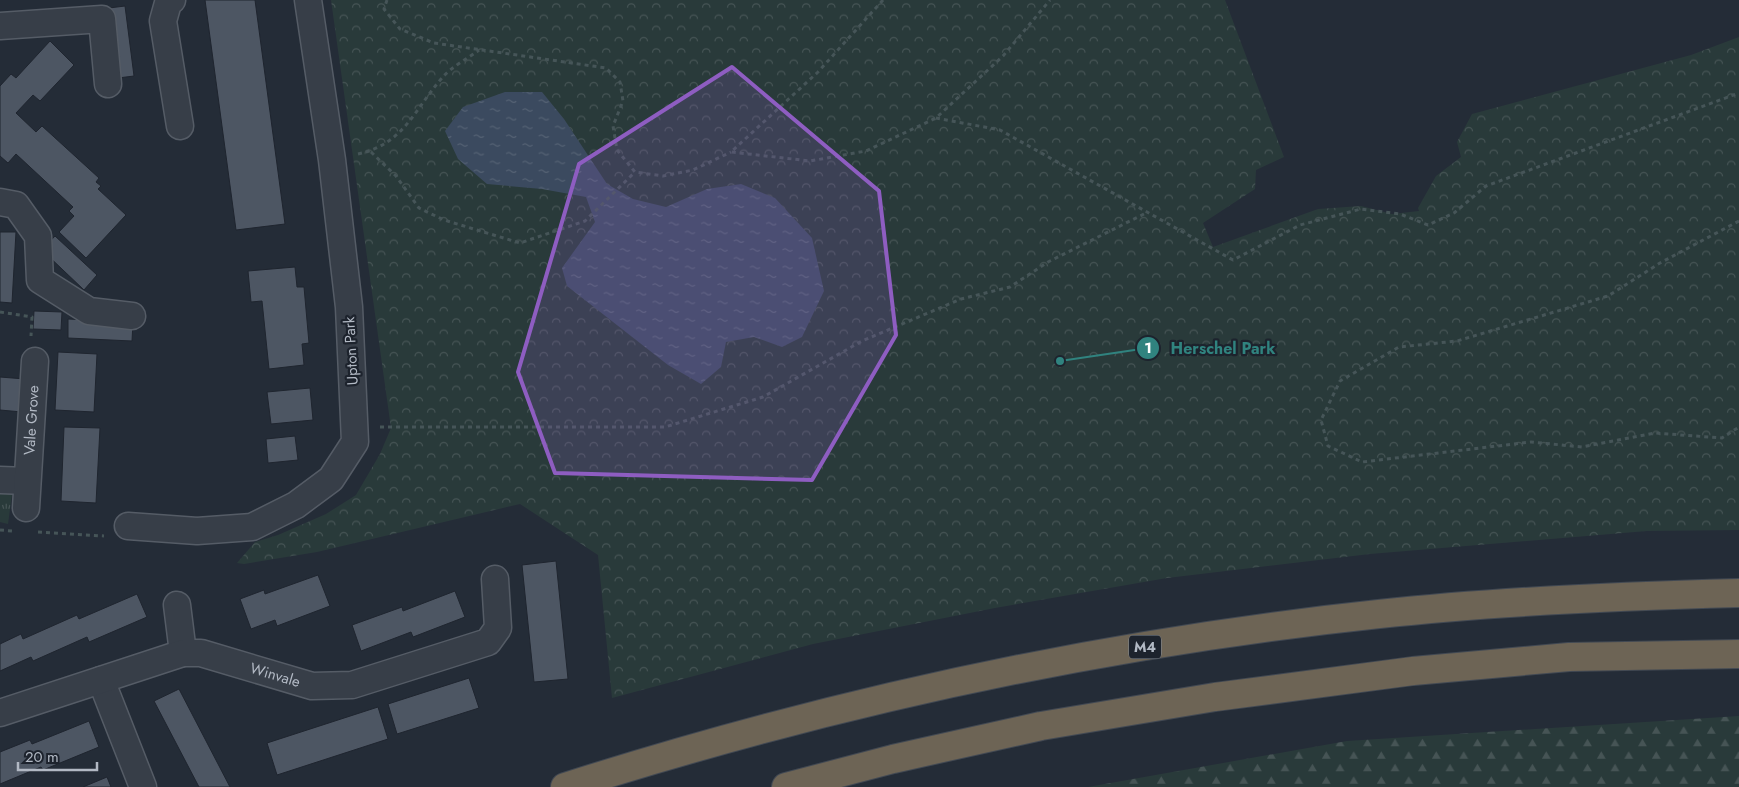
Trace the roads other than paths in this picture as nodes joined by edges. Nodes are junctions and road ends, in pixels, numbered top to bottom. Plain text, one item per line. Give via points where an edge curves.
1 (172, 0) edge
2 (308, 0) edge
3 (0, 26) edge
4 (108, 84) dead end
5 (180, 126) dead end
6 (8, 204) edge
7 (132, 316) dead end
8 (35, 361) road end
9 (0, 480) edge
10 (27, 481) junction
11 (25, 524) road end
12 (128, 526) road end
13 (495, 579) dead end
14 (1739, 593) edge
15 (177, 605) dead end
16 (183, 653) junction
17 (1739, 654) edge
18 (101, 680) junction
19 (0, 713) edge
20 (143, 787) edge
21 (564, 787) edge
22 (786, 787) edge

1 - 5 street via 163,21
2 - 12 street, Upton Park via 332,160 349,307 356,442 331,478 296,504 252,527 197,531
3 - 4 street via 102,19
6 - 7 street via 38,236 40,280 89,311
8 - 10 street, Vale Grove
9 - 10 street
10 - 11 street, Vale Grove
13 - 16 street, Winvale via 498,628 488,642 352,685 312,686 200,654
14 - 21 highway, M4 via 1633,595 1381,614 1117,651 996,674 755,731
15 - 16 street
16 - 18 street, Winvale
17 - 22 highway via 1569,657 1413,671 1215,697 1041,726
18 - 19 street, Winvale
18 - 20 street

